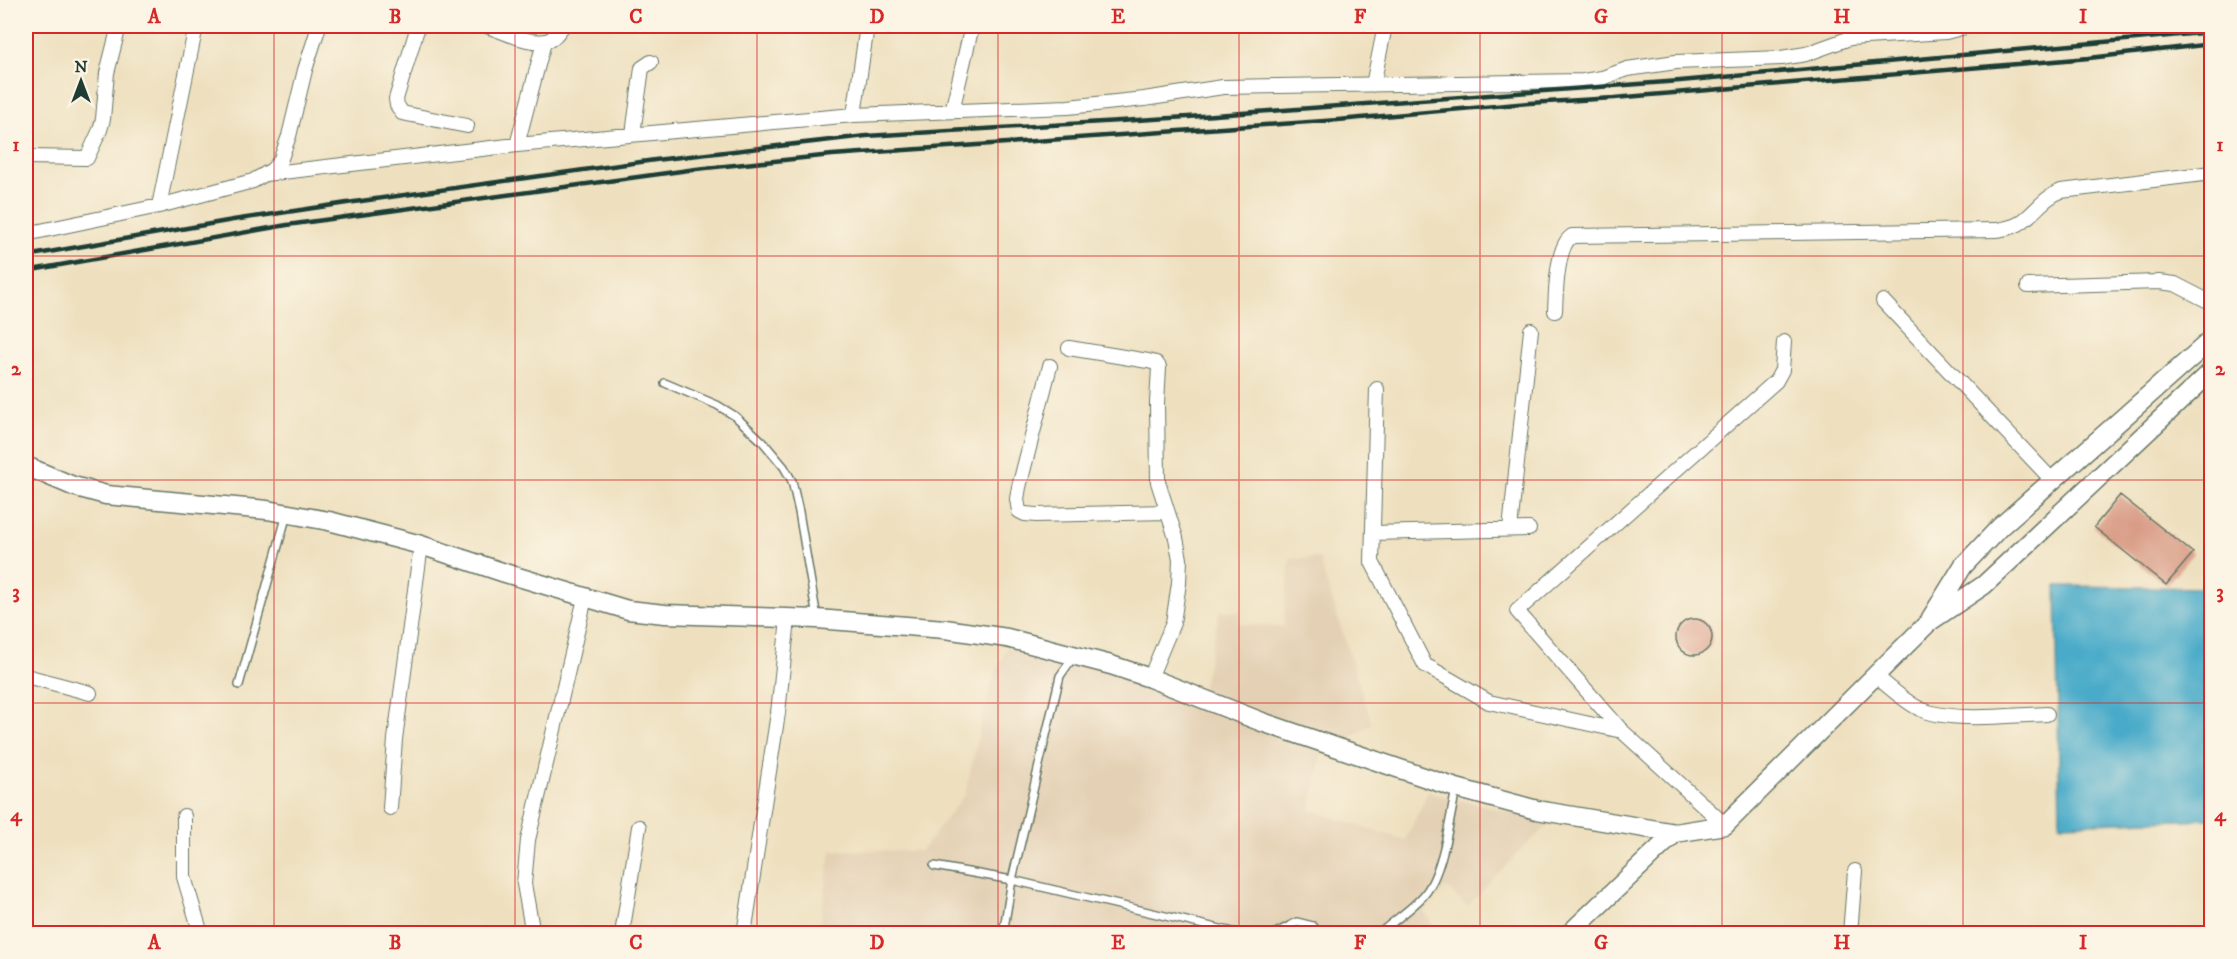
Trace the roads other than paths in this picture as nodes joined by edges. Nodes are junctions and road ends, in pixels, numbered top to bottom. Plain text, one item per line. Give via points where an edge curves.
1 (119, 26) edge
2 (196, 26) edge
3 (319, 26) edge
4 (418, 26) edge
5 (487, 26) edge
6 (564, 26) edge
7 (867, 26) edge
8 (972, 26) edge
9 (1385, 26) edge
10 (1969, 26) edge
11 (544, 42) junction
12 (651, 62) dead end
13 (1372, 85) junction
14 (952, 111) junction
15 (854, 115) junction
16 (467, 126) dead end
17 (633, 134) junction
18 (517, 145) junction
19 (26, 157) edge
20 (2211, 173) edge
21 (265, 174) junction
22 (159, 206) junction
23 (26, 234) edge
24 (2028, 286) dead end
25 (1883, 301) dead end
26 (2211, 303) edge
27 (1555, 311) dead end
28 (1531, 330) dead end
29 (2211, 339) edge
30 (1784, 342) dead end
31 (1069, 348) dead end
32 (1050, 366) dead end
33 (2211, 371) edge
34 (665, 383) dead end
35 (1377, 389) dead end
36 (26, 466) edge
37 (2052, 480) junction
38 (1167, 512) junction
39 (287, 514) junction
40 (1510, 529) junction
41 (1529, 529) dead end
42 (1373, 533) junction
43 (422, 545) junction
44 (585, 598) junction
45 (788, 619) junction
46 (817, 619) junction
47 (1929, 622) junction
48 (1074, 656) junction
49 (1875, 675) junction
50 (26, 676) edge
51 (1150, 678) junction
52 (239, 685) dead end
53 (90, 693) dead end
54 (2047, 714) dead end
55 (1622, 731) junction
56 (1456, 788) junction
57 (390, 808) dead end
58 (184, 816) dead end
59 (1725, 825) junction
60 (639, 827) dead end
61 (1675, 833) junction
62 (934, 866) dead end
63 (1855, 871) dead end
64 (1011, 880) junction
65 (201, 933) edge
66 (533, 933) edge
67 (622, 933) edge
68 (744, 933) edge
69 (1003, 933) edge
70 (1242, 933) edge
71 (1274, 933) edge
72 (1320, 933) edge
73 (1378, 933) edge
74 (1569, 933) edge
75 (1850, 933) edge

1 - 19 street via 103,119 87,158
2 - 22 street
3 - 21 street via 284,151 280,161
4 - 16 street via 396,99 399,110
5 - 11 street
6 - 11 street via 554,38
7 - 15 street
8 - 14 street
9 - 13 street
10 - 13 street via 1946,32 1850,38 1806,54 1781,58 1676,62 1583,81
11 - 18 street
12 - 17 street via 642,68
13 - 14 street via 1223,87 1068,107
14 - 15 street
15 - 17 street
17 - 18 street
18 - 21 street
20 - 27 street via 2070,189 2046,198 2023,221 1997,230 1572,236 1564,245
21 - 22 street via 253,181
22 - 23 street
24 - 26 street via 2159,282 2175,284
25 - 37 street
28 - 40 street
29 - 37 street
30 - 55 street via 1782,370 1776,381 1517,612
31 - 38 street via 1148,361 1159,367 1158,482
32 - 38 street via 1019,488 1020,511 1036,515
33 - 47 street via 1984,585
34 - 46 lane via 735,416 784,467 792,481 799,512
35 - 42 street
36 - 39 street via 106,495
37 - 47 street via 1963,566
38 - 51 street via 1180,559 1179,583 1173,623
39 - 43 street
39 - 52 lane
40 - 41 street
40 - 42 street
42 - 55 street via 1372,562 1425,665 1489,702
43 - 44 street
43 - 57 street via 395,739
44 - 45 street via 646,612
44 - 66 street via 526,848 524,884
45 - 46 street
45 - 68 street via 778,713
46 - 48 street via 979,633
47 - 49 street
48 - 51 street
48 - 64 lane via 1060,676
49 - 54 street via 1911,704 1938,714
49 - 59 street
50 - 53 street
51 - 56 street via 1262,723
55 - 59 street
56 - 61 street via 1537,810
56 - 73 lane via 1432,884 1424,896
58 - 65 street via 184,877
59 - 61 street
60 - 67 street
61 - 74 street
62 - 64 lane
63 - 75 street
64 - 69 lane
64 - 70 lane
71 - 72 lane via 1297,922 1309,924

